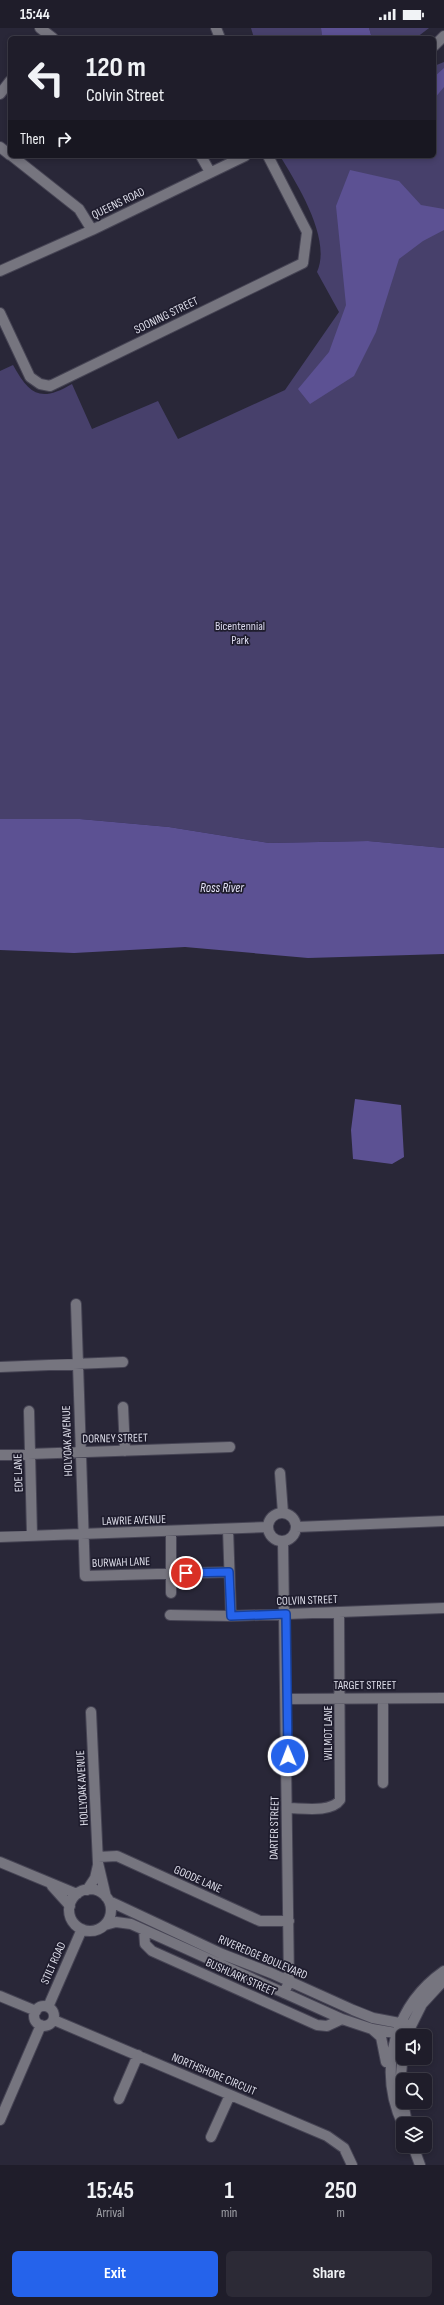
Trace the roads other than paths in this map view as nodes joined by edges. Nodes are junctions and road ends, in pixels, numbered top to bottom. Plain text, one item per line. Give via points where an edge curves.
1 (444, 36) edge
2 (436, 44) edge
3 (8, 84) edge
4 (0, 94) edge
5 (15, 158) edge
6 (202, 158) edge
7 (241, 158) edge
8 (269, 158) edge
9 (210, 172) junction
10 (92, 230) junction
11 (0, 271) edge
12 (0, 313) edge
13 (76, 1304) dead end
14 (123, 1362) dead end
15 (78, 1364) junction
16 (0, 1367) edge
17 (124, 1407) dead end
18 (28, 1411) dead end
19 (230, 1447) dead end
20 (125, 1451) junction
21 (80, 1452) junction
22 (30, 1453) junction
23 (0, 1454) edge
24 (280, 1472) dead end
25 (283, 1513) junction
26 (444, 1521) edge
27 (268, 1527) junction
28 (296, 1527) junction
29 (228, 1530) junction
30 (171, 1532) junction
31 (84, 1534) junction
32 (32, 1535) junction
33 (0, 1537) edge
34 (283, 1541) junction
35 (229, 1572) junction
36 (172, 1574) junction
37 (85, 1576) joint
38 (171, 1594) dead end
39 (444, 1608) edge
40 (339, 1612) junction
41 (286, 1614) junction
42 (170, 1616) dead end
43 (231, 1616) junction
44 (341, 1698) junction
45 (444, 1698) edge
46 (286, 1699) junction
47 (383, 1699) junction
48 (91, 1712) dead end
49 (383, 1783) dead end
50 (288, 1808) junction
51 (98, 1860) junction
52 (0, 1862) edge
53 (51, 1884) junction
54 (87, 1890) junction
55 (77, 1894) junction
56 (108, 1899) junction
57 (70, 1906) junction
58 (289, 1921) junction
59 (105, 1925) junction
60 (82, 1929) junction
61 (144, 1930) junction
62 (444, 1971) edge
63 (444, 1980) edge
64 (290, 1982) junction
65 (284, 1993) junction
66 (0, 1996) edge
67 (48, 2007) junction
68 (36, 2011) junction
69 (342, 2019) junction
70 (54, 2020) junction
71 (41, 2025) junction
72 (372, 2029) junction
73 (401, 2029) edge
74 (404, 2029) edge
75 (405, 2029) edge
76 (396, 2030) edge
77 (396, 2051) edge
78 (138, 2055) junction
79 (402, 2065) edge
80 (230, 2095) junction
81 (120, 2099) dead end
82 (394, 2100) junction
83 (400, 2117) edge
84 (406, 2117) edge
85 (0, 2120) edge
86 (211, 2137) dead end
87 (415, 2153) edge
88 (352, 2165) edge
89 (420, 2165) edge

1 - 2 street
3 - 4 street
5 - 10 street via 79,209
6 - 9 street
7 - 9 street, QUEENS ROAD
8 - 12 street, SOONING STREET via 307,232 303,263 50,386 40,384 30,377
9 - 10 street, QUEENS ROAD
10 - 11 street, QUEENS ROAD
13 - 15 street, HOLYOAK AVENUE
14 - 15 street
15 - 16 street
15 - 21 street, HOLYOAK AVENUE
17 - 20 street
18 - 22 street, EDE LANE
19 - 20 street, DORNEY STREET
20 - 21 street, DORNEY STREET
21 - 22 street, DORNEY STREET
21 - 31 street, HOLYOAK AVENUE
22 - 23 street, DORNEY STREET
22 - 32 street, EDE LANE
24 - 25 street
25 - 27 street via 274,1516
25 - 28 street via 291,1517
26 - 28 street
27 - 29 street, LAWRIE AVENUE
27 - 34 street via 274,1539
28 - 34 street via 292,1537
29 - 30 street, LAWRIE AVENUE
29 - 35 street
30 - 31 street, LAWRIE AVENUE
30 - 36 street
31 - 32 street, LAWRIE AVENUE
31 - 37 street, HOLYOAK AVENUE
32 - 33 street, LAWRIE AVENUE
34 - 41 street, DARTER STREET
35 - 36 street, BURWAH LANE
35 - 43 street
36 - 37 street, BURWAH LANE
36 - 38 street
39 - 40 street, COLVIN STREET
40 - 41 street, COLVIN STREET
40 - 44 street, WILMOT LANE
41 - 43 street, COLVIN STREET
41 - 46 street, DARTER STREET
42 - 43 street, COLVIN STREET
44 - 46 street, TARGET STREET
44 - 47 street, TARGET STREET
44 - 50 street, WILMOT LANE via 340,1800 330,1808
45 - 47 street, TARGET STREET
46 - 50 street, DARTER STREET
47 - 49 street
48 - 51 street, HOLLYOAK AVENUE
50 - 58 street, DARTER STREET
51 - 54 street via 95,1878
51 - 56 street
51 - 58 street, GOODE LANE via 117,1856 260,1921
52 - 53 street
53 - 55 street
53 - 57 street
54 - 55 street
54 - 56 street via 101,1892
55 - 57 street
56 - 59 street via 111,1914
56 - 64 street, RIVEREDGE BOULEVARD via 222,1954
57 - 60 street via 71,1918
58 - 64 street, DARTER STREET
59 - 60 street via 94,1931
59 - 61 street, RIVEREDGE BOULEVARD via 123,1922
60 - 67 street, STILT ROAD
61 - 65 street, RIVEREDGE BOULEVARD
61 - 69 street, BUSHLARK STREET via 145,1944 152,1951 317,2025 327,2026
62 - 74 street via 420,1991
63 - 75 street via 422,2004
64 - 65 street, DARTER STREET
64 - 73 street, RIVEREDGE BOULEVARD
65 - 69 street, RIVEREDGE BOULEVARD
66 - 68 street
67 - 68 street
67 - 70 street via 53,2011
68 - 71 street via 35,2019
69 - 72 street, RIVEREDGE BOULEVARD
70 - 71 street via 47,2026
70 - 78 street, NORTHSHORE CIRCUIT
71 - 85 street
72 - 76 street, RIVEREDGE BOULEVARD
72 - 82 street via 381,2037 384,2044 386,2084
77 - 82 street via 390,2066
78 - 80 street, NORTHSHORE CIRCUIT
78 - 81 street
79 - 84 street via 400,2087
80 - 86 street
80 - 88 street, NORTHSHORE CIRCUIT via 334,2139 348,2153
82 - 83 street
87 - 89 street

